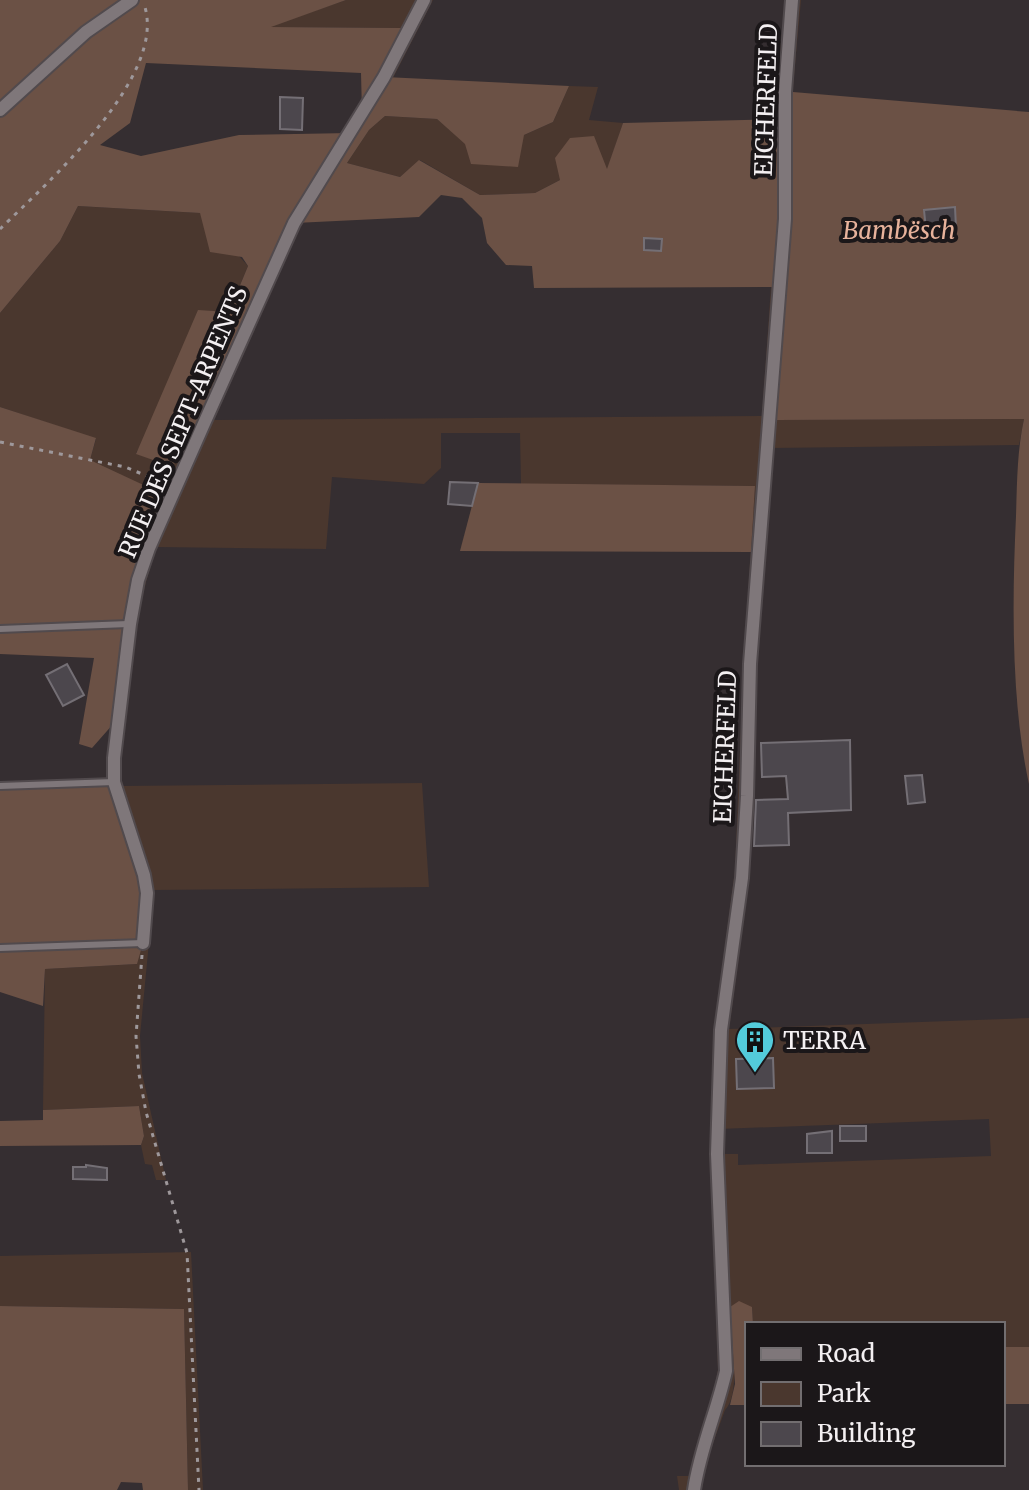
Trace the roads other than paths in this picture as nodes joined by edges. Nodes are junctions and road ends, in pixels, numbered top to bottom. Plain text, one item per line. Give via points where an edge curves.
1 (132, 0) edge
2 (424, 0) edge
3 (792, 0) edge
4 (0, 110) edge
5 (130, 624) junction
6 (0, 629) edge
7 (114, 782) junction
8 (0, 786) edge
9 (143, 943) joint
10 (0, 948) edge
11 (694, 1490) edge

1 - 4 street via 86,32
2 - 5 street, RUE DES SEPT-ARPENTS via 384,77 294,223 142,569
3 - 11 street, EICHERFELD via 785,92 785,219 749,667 742,878 721,1030 717,1154 726,1371
5 - 6 lane
5 - 7 street, RUE DES SEPT-ARPENTS
7 - 8 lane
7 - 9 street, RUE DES SEPT-ARPENTS via 144,875
9 - 10 lane

